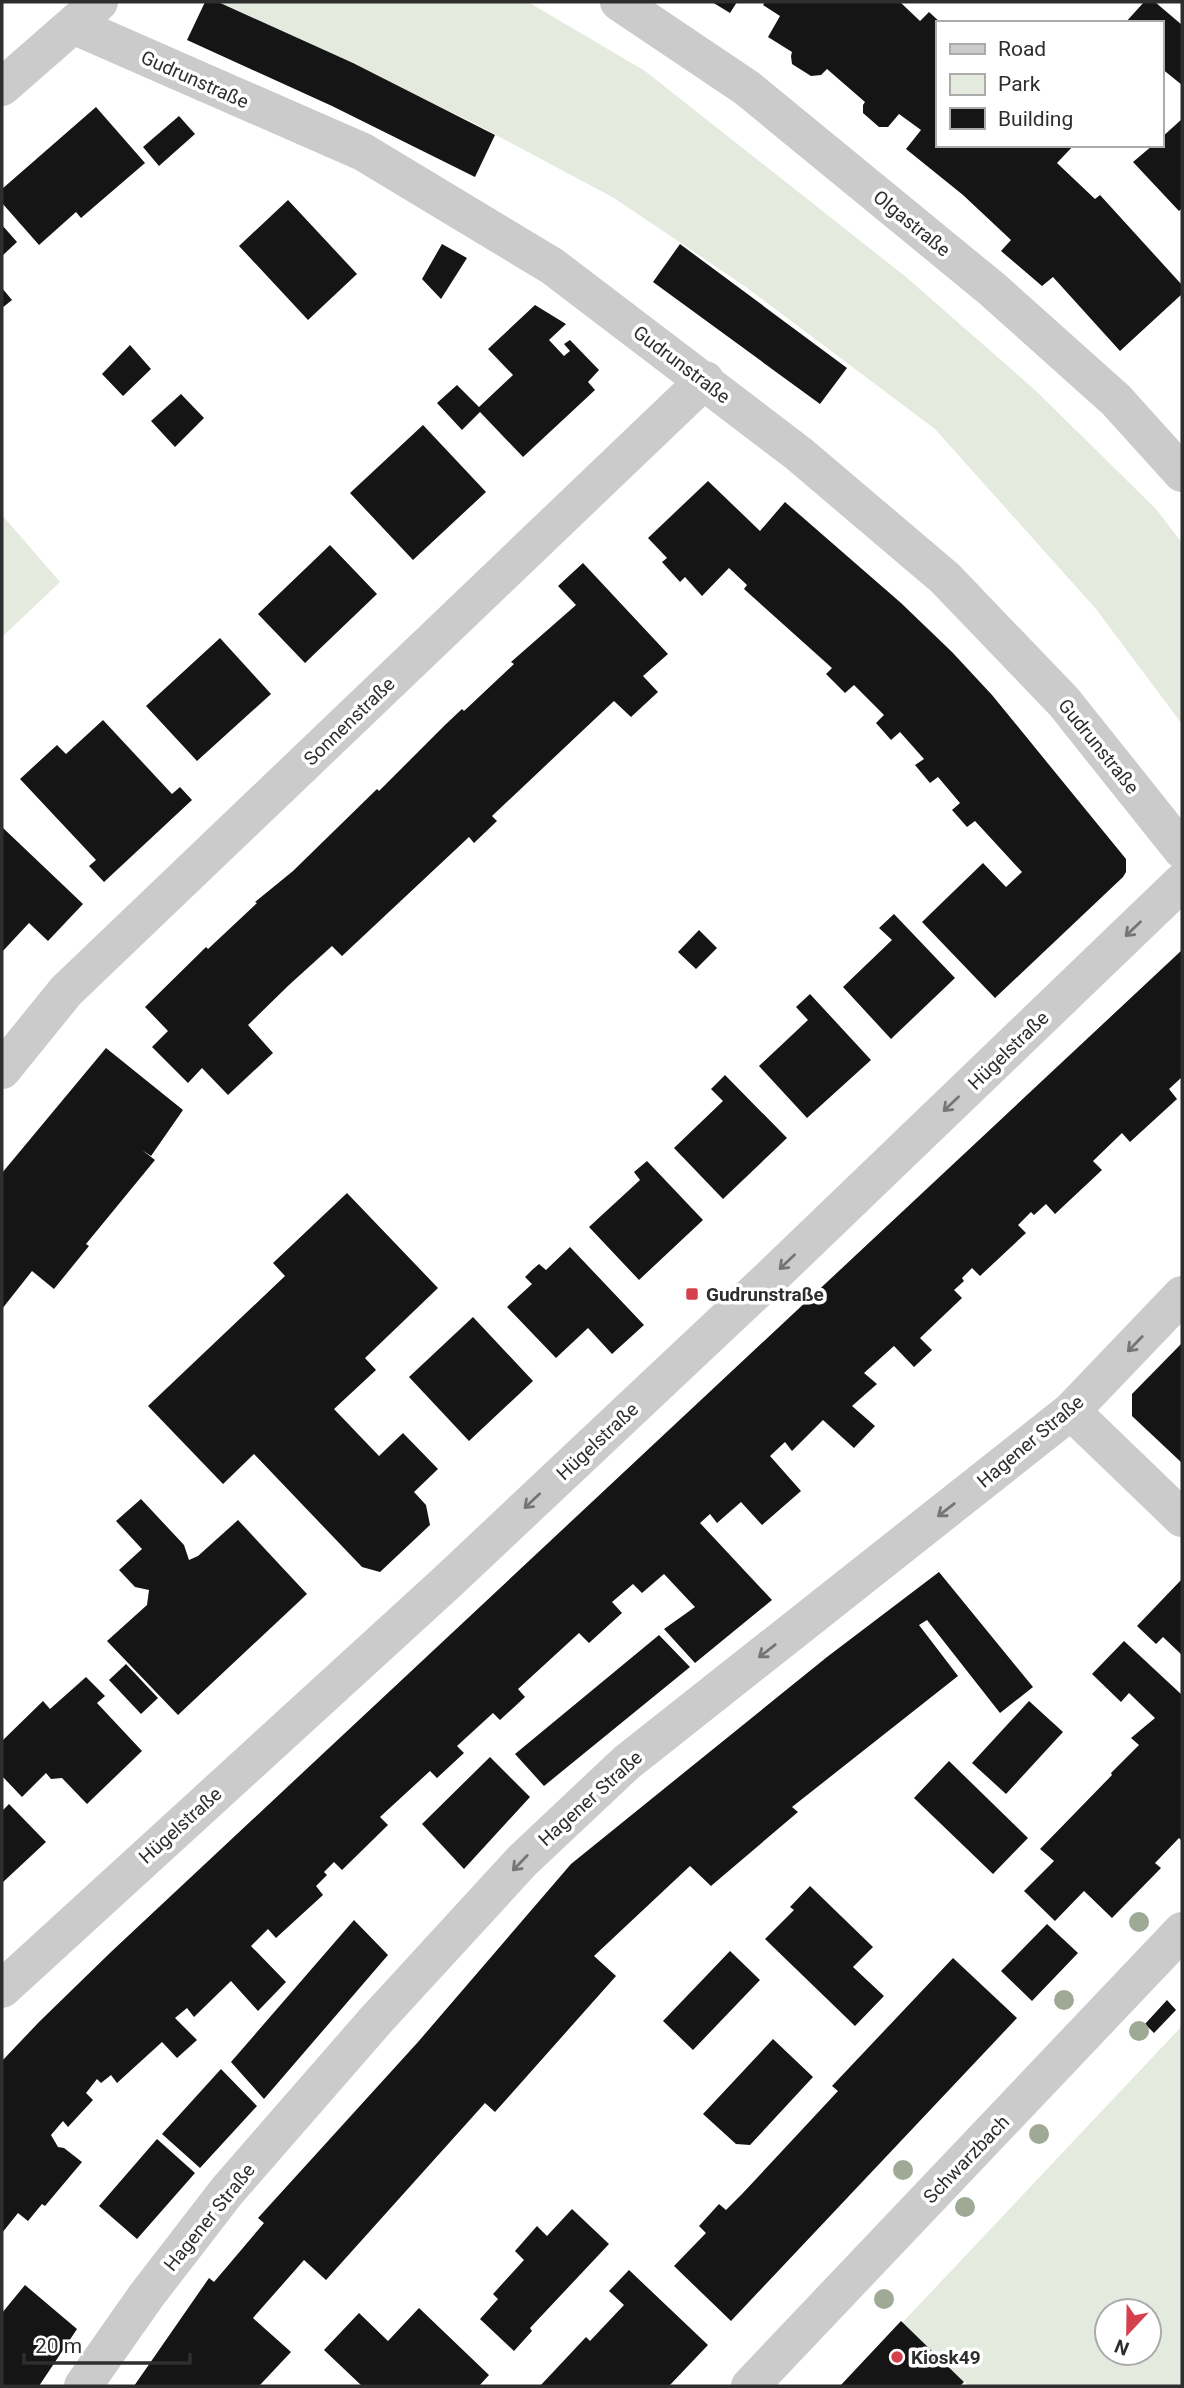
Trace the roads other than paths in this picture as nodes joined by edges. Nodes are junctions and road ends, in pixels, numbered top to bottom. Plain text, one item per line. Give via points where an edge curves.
1 (619, 2) edge
2 (86, 13) edge
3 (2, 87) edge
4 (705, 380) junction
5 (1182, 473) edge
6 (1182, 850) edge
7 (1182, 882) edge
8 (2, 1070) edge
9 (1182, 1295) edge
10 (1071, 1411) junction
11 (1182, 1518) edge
12 (1182, 1931) edge
13 (2, 1989) edge
14 (83, 2386) edge
15 (750, 2386) edge

1 - 5 street, Olgastraße via 747,88 992,289 1116,400
2 - 3 street
2 - 4 street, Gudrunstraße via 363,152 552,266
4 - 6 street, Gudrunstraße via 945,578 1064,702
4 - 8 street, Sonnenstraße via 66,991
7 -> 13 street, Hügelstraße via 465,1565
9 -> 10 street, Hagener Straße
10 - 11 street
10 -> 14 street, Hagener Straße via 626,1763 522,1861 227,2191
12 - 15 street, Schwarzbach

